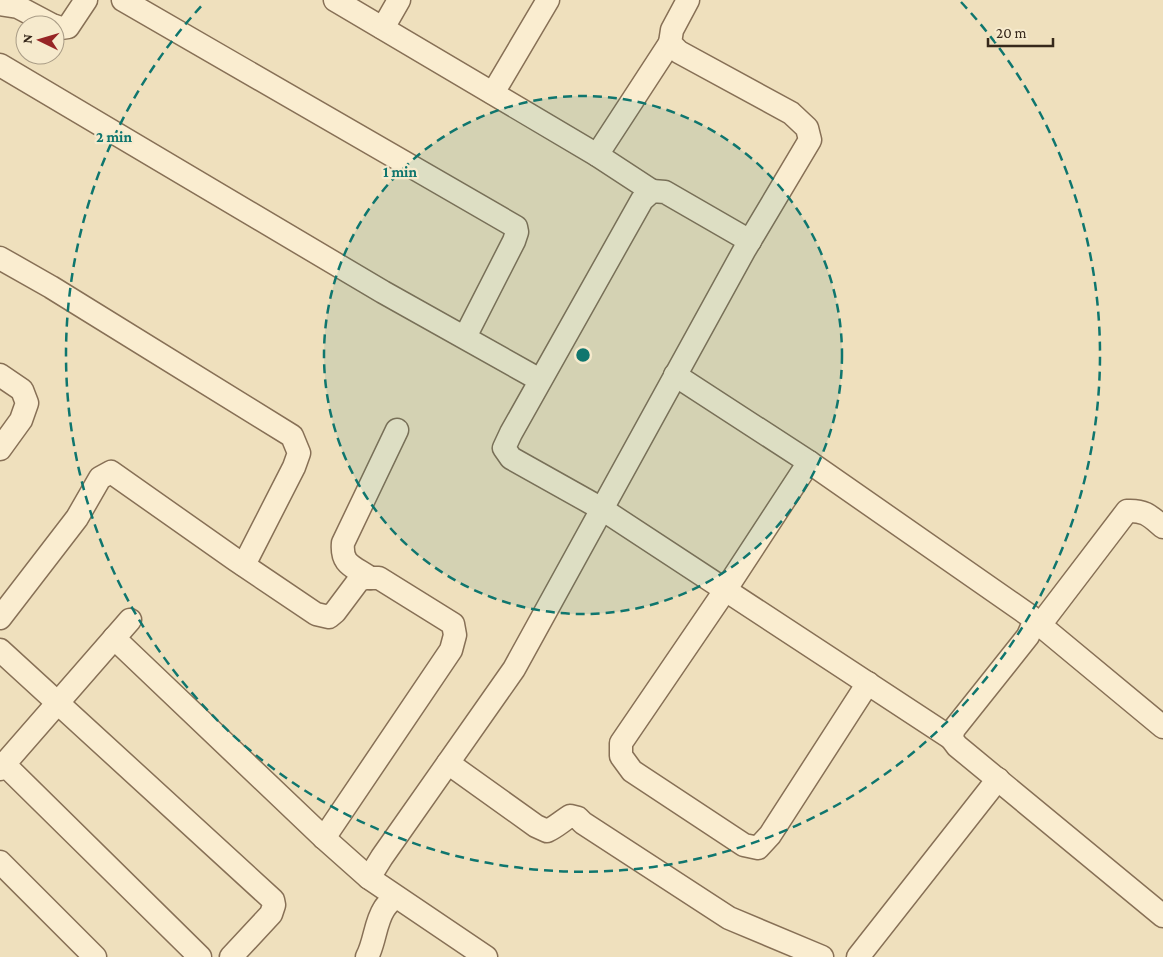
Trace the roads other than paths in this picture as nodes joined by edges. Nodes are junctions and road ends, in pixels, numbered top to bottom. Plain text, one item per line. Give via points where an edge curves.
1 (86, 0) edge
2 (123, 0) edge
3 (335, 0) edge
4 (399, 0) edge
5 (548, 0) edge
6 (688, 0) edge
7 (2, 5) edge
8 (33, 15) edge
9 (65, 27) edge
10 (383, 28) junction
11 (670, 42) junction
12 (0, 65) edge
13 (493, 94) junction
14 (597, 155) junction
15 (652, 191) junction
16 (750, 241) junction
17 (0, 258) edge
18 (464, 338) junction
19 (0, 375) edge
20 (675, 375) junction
21 (540, 380) junction
22 (397, 430) dead end
23 (0, 449) edge
24 (809, 462) junction
25 (602, 509) junction
26 (1163, 527) edge
27 (244, 565) junction
28 (370, 578) junction
29 (726, 589) junction
30 (0, 618) edge
31 (130, 620) dead end
32 (1037, 624) junction
33 (114, 638) junction
34 (0, 650) edge
35 (868, 683) junction
36 (58, 702) junction
37 (1163, 727) edge
38 (951, 738) junction
39 (448, 763) junction
40 (2, 767) edge
41 (998, 779) junction
42 (324, 838) junction
43 (0, 862) edge
44 (369, 878) junction
45 (395, 897) junction
46 (1159, 905) edge
47 (95, 957) edge
48 (200, 957) edge
49 (231, 957) edge
50 (366, 957) edge
51 (486, 957) edge
52 (822, 957) edge
53 (858, 957) edge

1 - 9 street
2 - 18 street via 516,227 514,241
3 - 10 street
4 - 10 street
5 - 13 street
6 - 11 street via 672,30
7 - 8 street
10 - 13 street
11 - 14 street
11 - 16 street via 679,52 791,113 807,128 810,140
12 - 18 street
13 - 14 street
14 - 15 street
15 - 16 street via 665,192
15 - 21 street via 642,200
16 - 20 street
17 - 27 street via 292,436 299,453 294,467
18 - 21 street
19 - 23 street via 22,390 27,403 21,420
20 - 24 street
20 - 25 street
21 - 25 street via 504,448 511,458
22 - 28 street via 343,543 342,554 346,562
24 - 29 street
24 - 32 street
25 - 29 street
25 - 39 street via 514,669
26 - 32 street via 1146,513 1128,511
27 - 28 street via 316,614 329,617 359,580
27 - 30 street via 111,472 100,478 77,518
28 - 42 street via 379,578 453,624 455,635 450,650
29 - 35 street
29 - 35 street via 621,743 622,756 632,770 744,845 758,848 770,835
31 - 33 street
32 - 37 street
32 - 38 street via 954,729
33 - 36 street
33 - 42 street
34 - 36 street
35 - 38 street
36 - 40 street
36 - 49 street via 273,900 271,914
38 - 41 street
39 - 44 street
39 - 52 street via 536,826 547,831 570,816 578,818 728,918
40 - 48 street
41 - 46 street
41 - 53 street
42 - 44 street
43 - 47 street
44 - 45 street
45 - 50 street via 385,908
45 - 51 street

